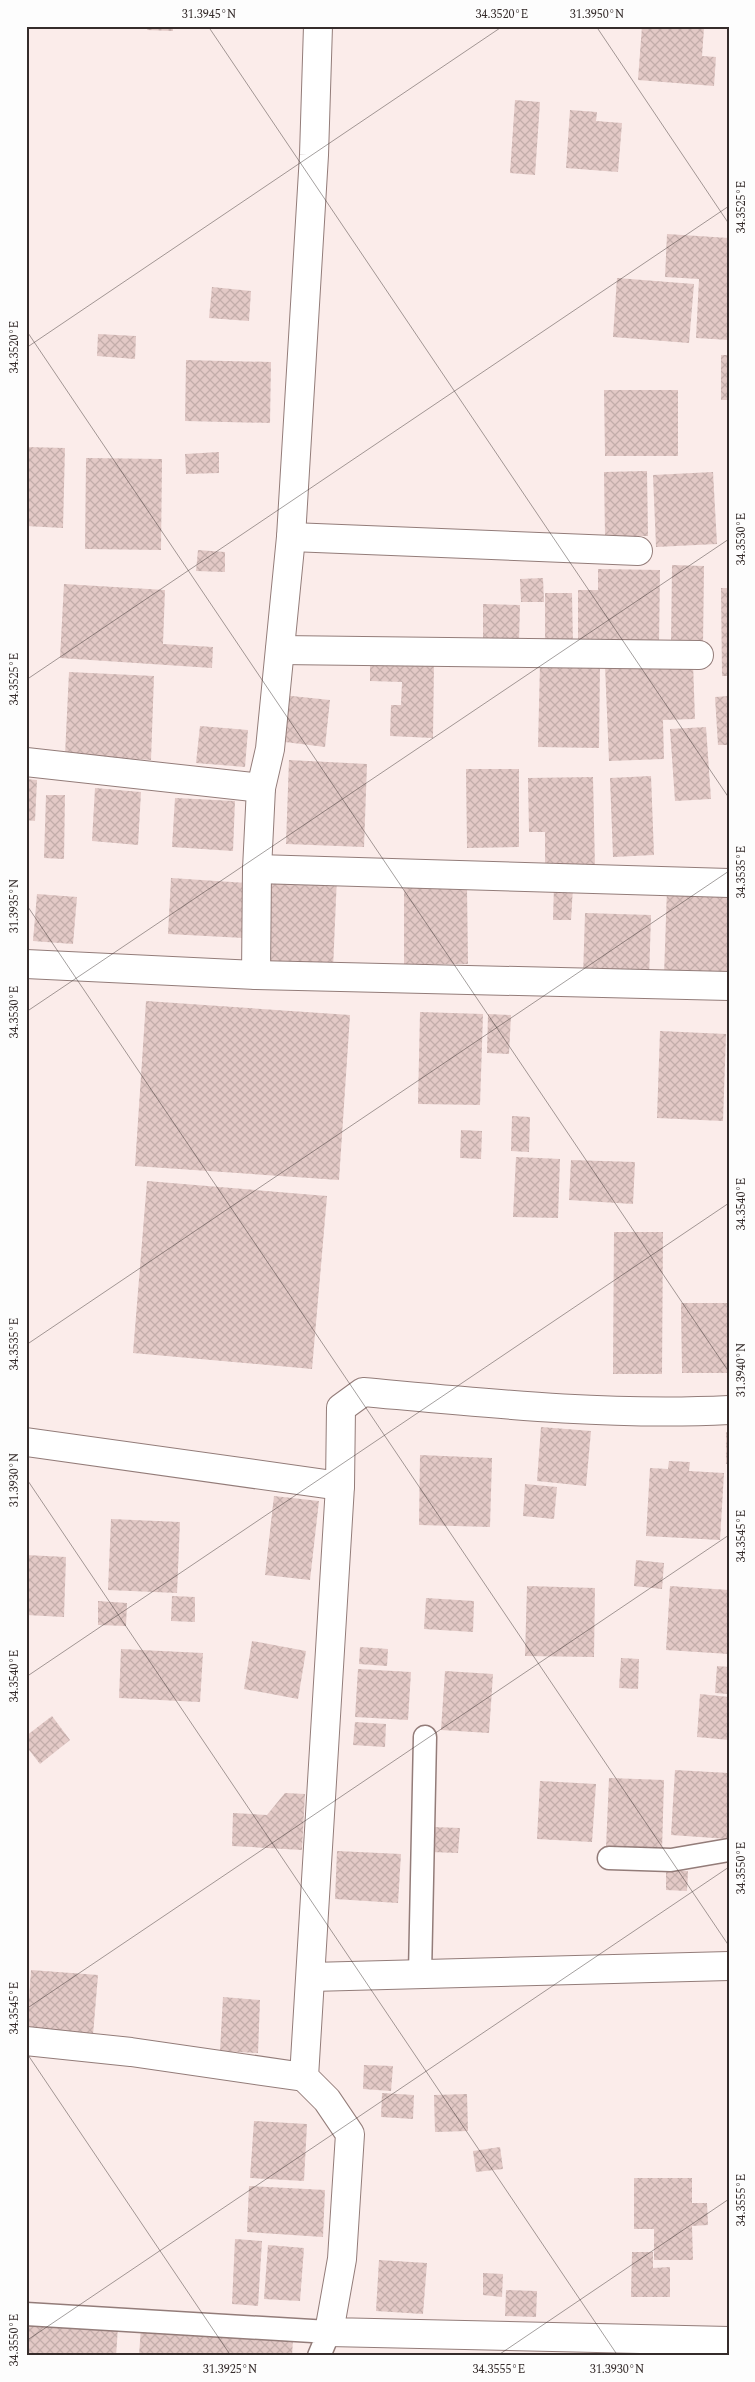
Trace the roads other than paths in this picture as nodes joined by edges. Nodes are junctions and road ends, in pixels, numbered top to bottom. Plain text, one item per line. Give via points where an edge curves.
1 (318, 26) edge
2 (291, 537) junction
3 (638, 551) dead end
4 (280, 650) junction
5 (699, 655) dead end
6 (26, 762) edge
7 (261, 788) junction
8 (257, 870) junction
9 (729, 883) edge
10 (26, 964) edge
11 (256, 975) junction
12 (729, 986) edge
13 (729, 1410) edge
14 (26, 1442) edge
15 (340, 1486) junction
16 (424, 1737) dead end
17 (729, 1850) edge
18 (609, 1858) dead end
19 (729, 1966) edge
20 (420, 1974) junction
21 (311, 1977) junction
22 (26, 2041) edge
23 (304, 2077) junction
24 (26, 2314) edge
25 (729, 2341) edge
26 (324, 2344) edge

1 - 2 street via 314,155
2 - 3 street
2 - 4 street
4 - 5 street
4 - 7 street via 270,750
6 - 7 street
7 - 8 street
8 - 9 street
8 - 11 street
10 - 11 street
11 - 12 street
13 - 15 street via 673,1413 532,1407 363,1392 341,1408
14 - 15 street
15 - 21 street
16 - 20 lane
17 - 18 lane via 671,1860
19 - 20 street
20 - 21 street
21 - 23 street
22 - 23 street via 132,2052
23 - 26 street via 327,2100 350,2134 342,2259
24 - 26 lane
25 - 26 street

